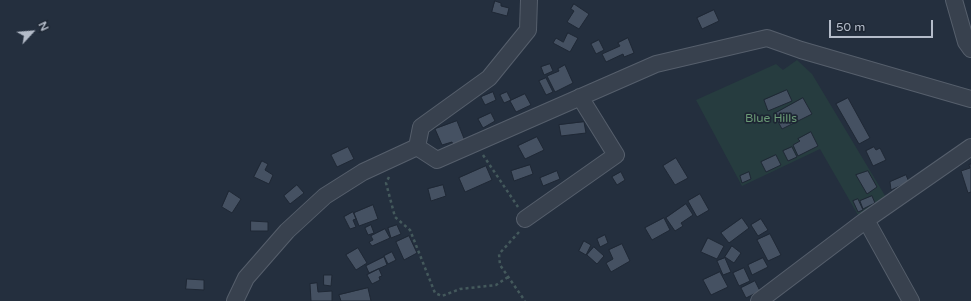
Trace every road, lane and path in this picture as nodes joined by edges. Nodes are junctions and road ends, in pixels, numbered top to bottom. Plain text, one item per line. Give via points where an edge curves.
1 (529, 0) edge
2 (954, 0) edge
3 (971, 49) edge
4 (580, 96) junction
5 (971, 99) edge
6 (474, 143) junction
7 (417, 147) junction
8 (971, 147) edge
9 (391, 172) dead end
10 (525, 219) junction
11 (866, 220) junction
12 (508, 278) junction
13 (235, 301) edge
14 (525, 301) edge
15 (759, 301) edge
16 (911, 301) edge

1 - 7 street via 528,30 489,78 421,127
2 - 3 street via 962,30
4 - 5 street via 656,64 767,38
4 - 6 street
4 - 10 street via 616,154
6 - 7 street via 437,160
6 - 10 path
7 - 13 street via 363,172 325,196 287,231 246,278
8 - 11 street
9 - 12 path via 386,183 395,217 410,230 435,293 442,296 460,289 496,285
10 - 12 path via 522,228 499,254 500,265
11 - 15 street
11 - 16 street
12 - 14 path

